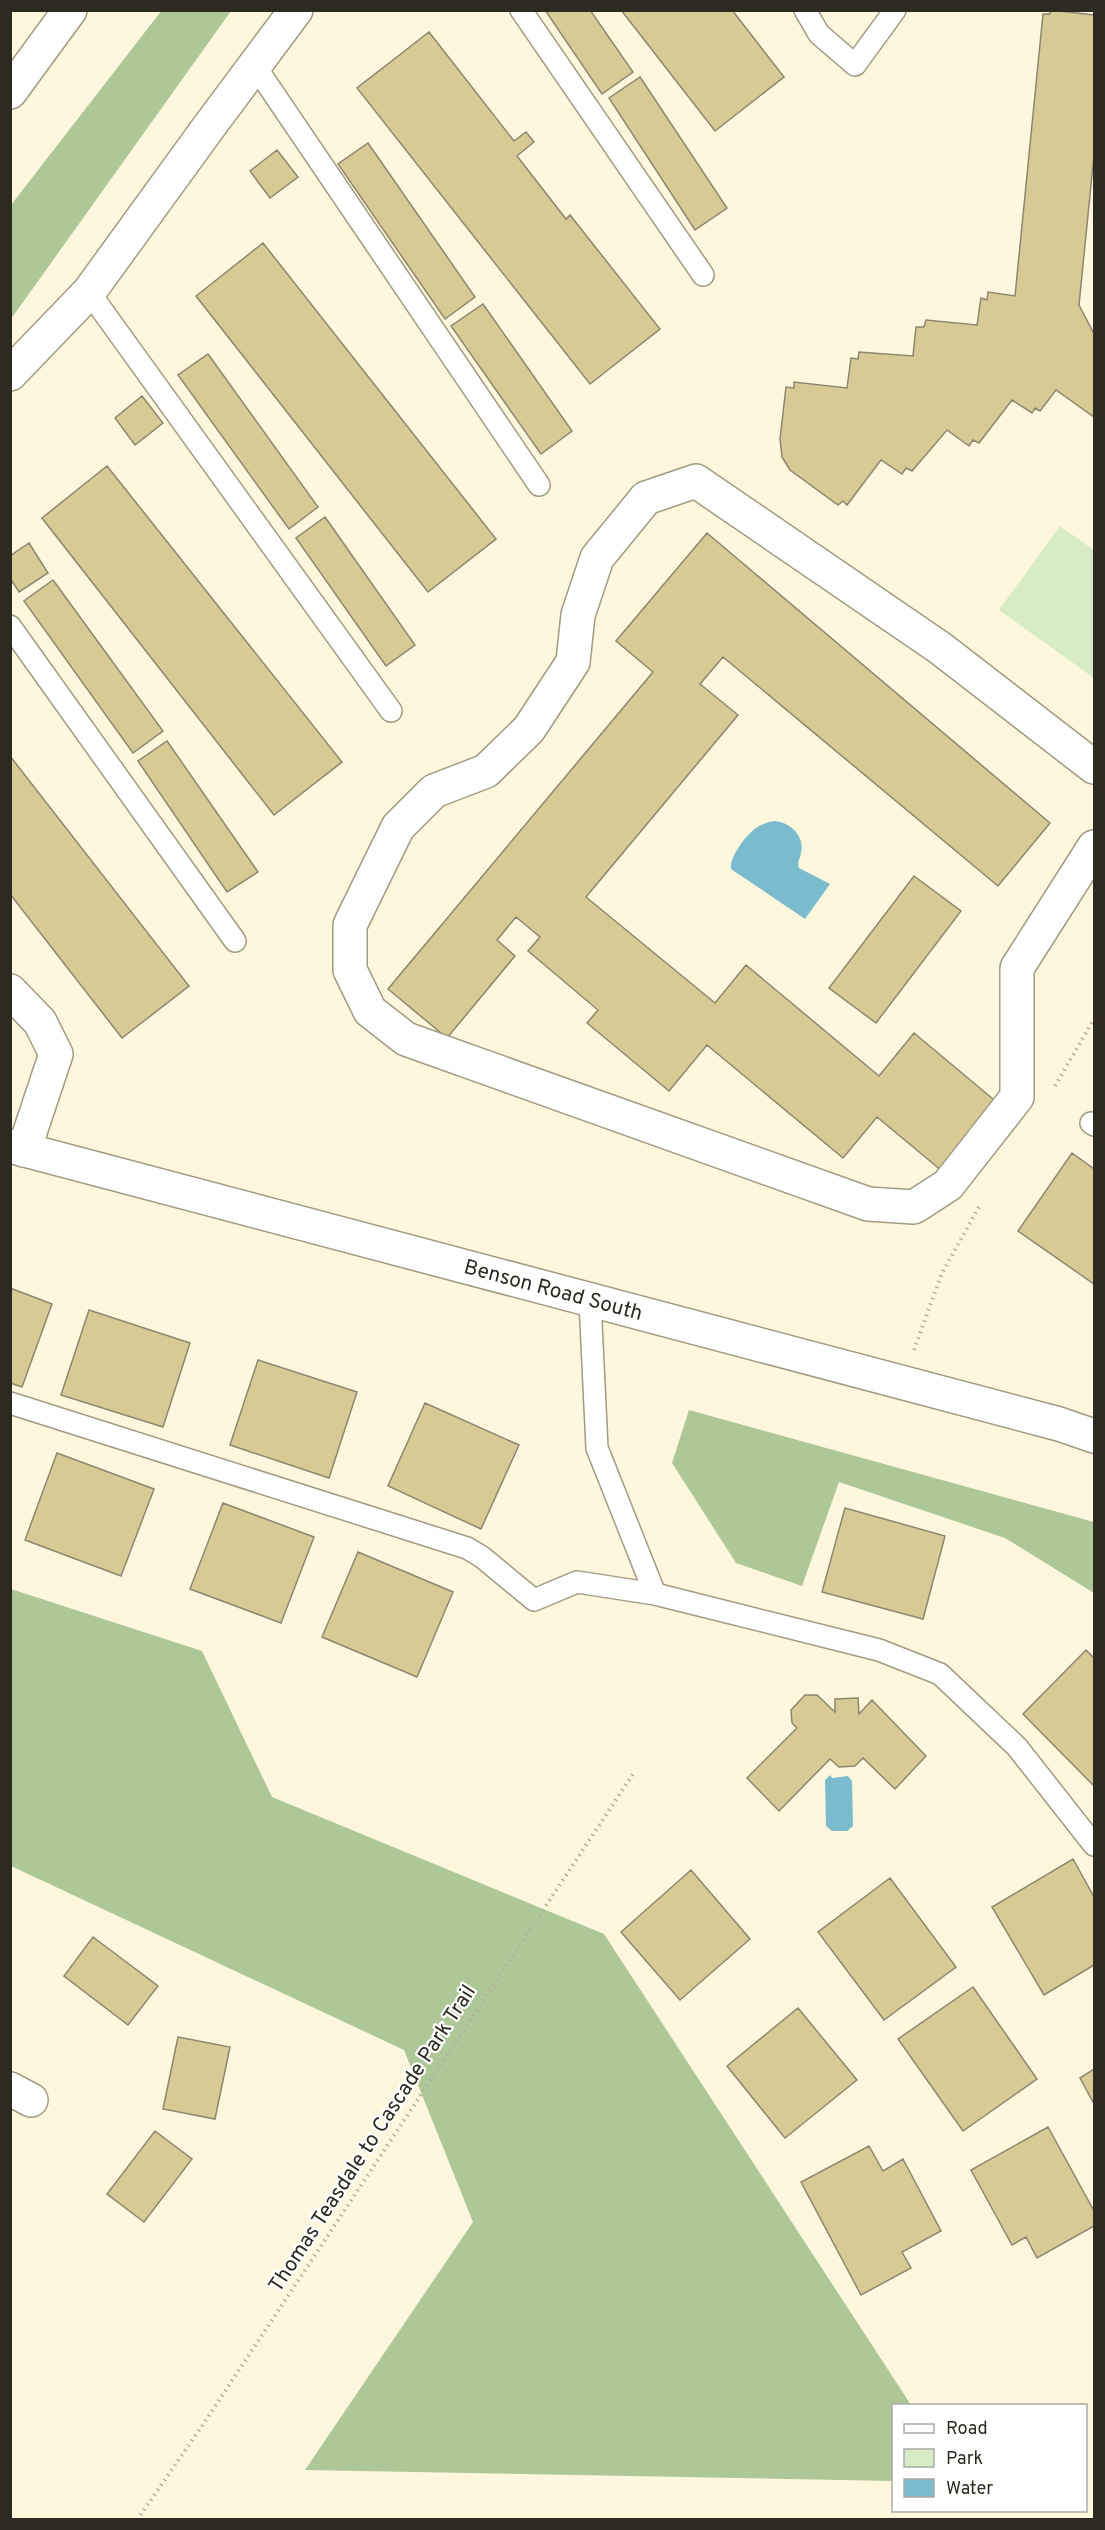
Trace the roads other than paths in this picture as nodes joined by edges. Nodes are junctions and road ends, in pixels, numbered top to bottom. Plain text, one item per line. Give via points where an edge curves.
1 (70, 10) edge
2 (296, 10) edge
3 (521, 10) edge
4 (805, 10) edge
5 (895, 10) edge
6 (255, 66) junction
7 (10, 92) edge
8 (703, 275) dead end
9 (89, 292) junction
10 (10, 374) edge
11 (539, 485) dead end
12 (10, 626) edge
13 (391, 711) dead end
14 (1095, 767) edge
15 (1095, 847) edge
16 (235, 941) dead end
17 (10, 991) edge
18 (17, 1148) edge
19 (590, 1301) junction
20 (10, 1403) edge
21 (1095, 1436) edge
22 (655, 1594) junction
23 (1094, 1842) edge

1 - 7 street
2 - 6 street
3 - 8 lane
4 - 5 lane via 819,34 855,65
6 - 9 street
6 - 11 lane
9 - 10 street
9 - 13 lane
12 - 16 lane
14 - 15 street via 940,648 696,481 646,498 597,558 578,615 573,662 529,729 486,771 434,791 398,827 350,925 350,970 370,1011 406,1039 868,1204 914,1207 948,1185 1017,1096 1017,968
17 - 18 street via 40,1022 56,1054
18 - 19 street, Benson Road South
19 - 21 street, Benson Road South
19 - 22 lane via 597,1448
20 - 22 lane via 467,1548 534,1600 577,1582
22 - 23 lane via 879,1650 940,1674 1017,1747

